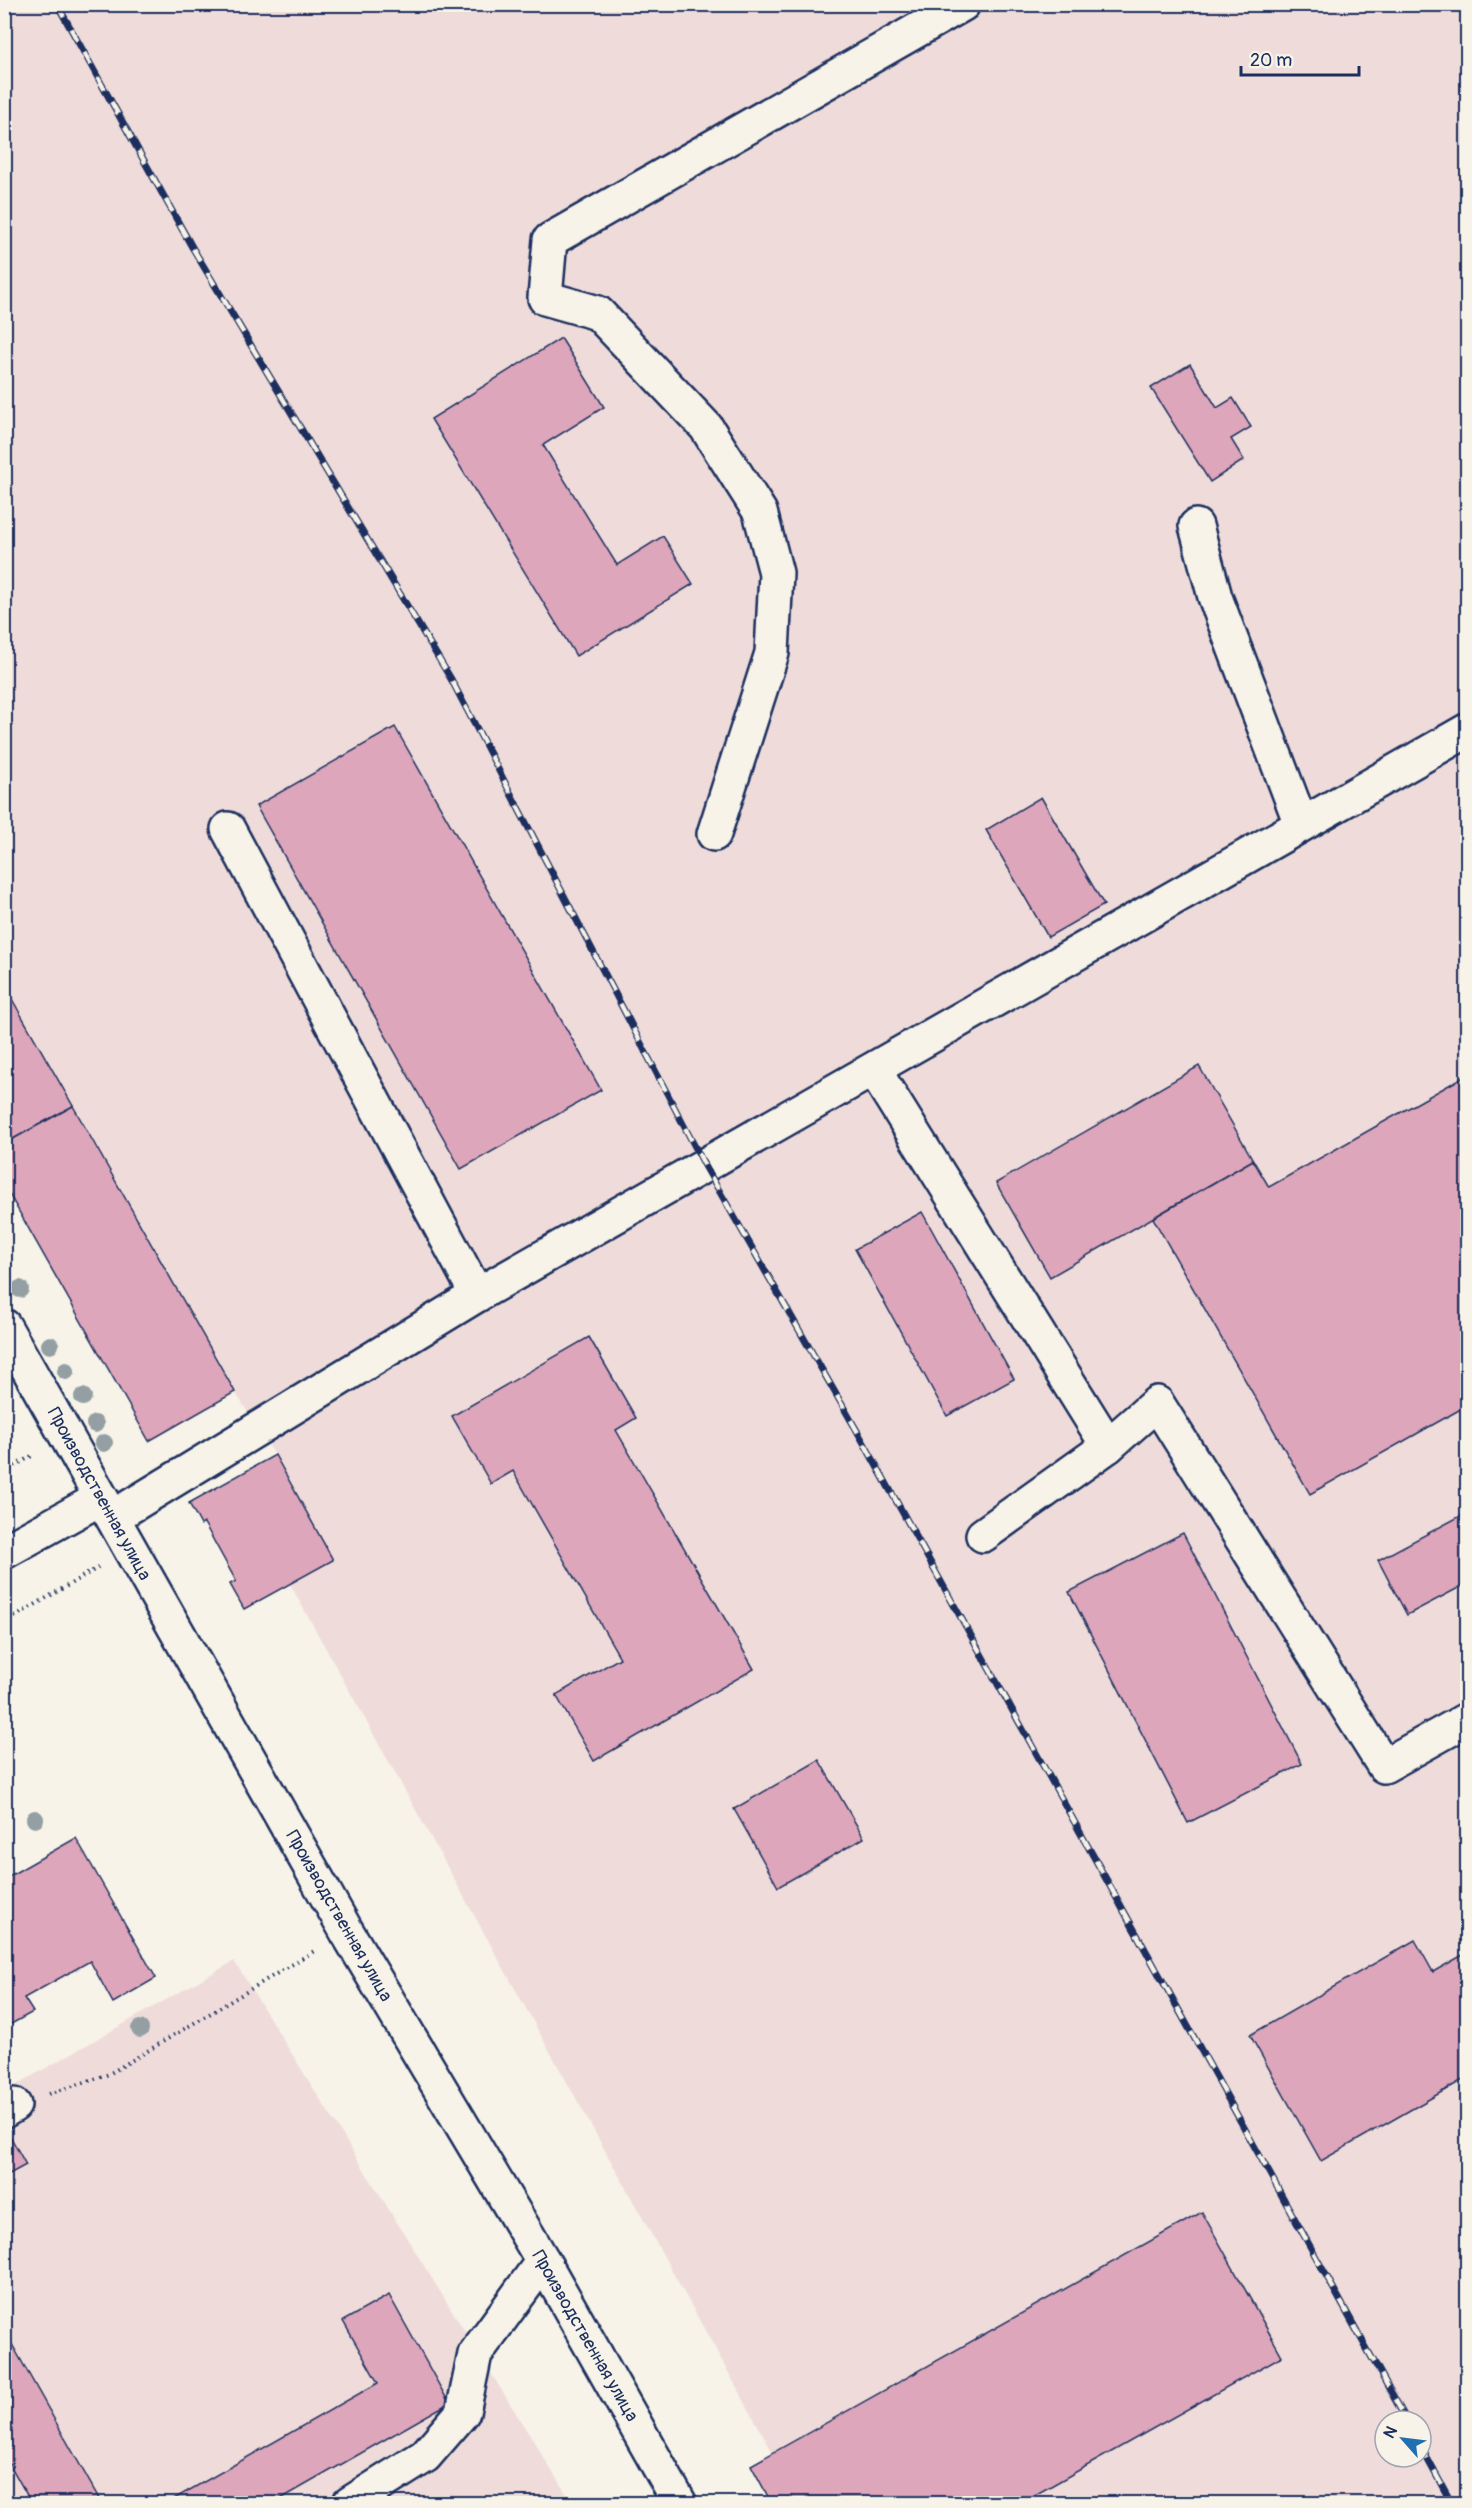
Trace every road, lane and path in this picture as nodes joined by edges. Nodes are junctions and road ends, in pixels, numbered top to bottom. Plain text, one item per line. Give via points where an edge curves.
1 (963, 4) edge
2 (1196, 526) dead end
3 (1467, 730) edge
4 (1301, 824) junction
5 (228, 829) dead end
6 (714, 834) dead end
7 (874, 1070) junction
8 (477, 1295) junction
9 (4, 1326) edge
10 (1107, 1446) junction
11 (107, 1508) junction
12 (983, 1535) dead end
13 (130, 1548) junction
14 (4, 1552) edge
15 (4, 1623) edge
16 (1467, 1719) edge
17 (347, 1932) junction
18 (9, 2108) edge
19 (543, 2261) junction
20 (349, 2504) edge
21 (680, 2504) edge

1 - 6 street via 550,240 545,298 598,313 706,427 760,512 776,573 772,653
2 - 4 street via 1215,597
3 - 4 street
4 - 7 street
5 - 8 street
7 - 8 street
7 - 10 street
8 - 11 street
9 - 11 street, Производственная улица
10 - 12 street
10 - 16 street via 1157,1403 1384,1766
11 - 13 street, Производственная улица
11 - 14 street
13 - 15 path
13 - 17 street, Производственная улица
17 - 18 path via 109,2074
17 - 19 street, Производственная улица
19 - 20 street via 475,2354 463,2412 425,2457
19 - 21 street, Производственная улица

